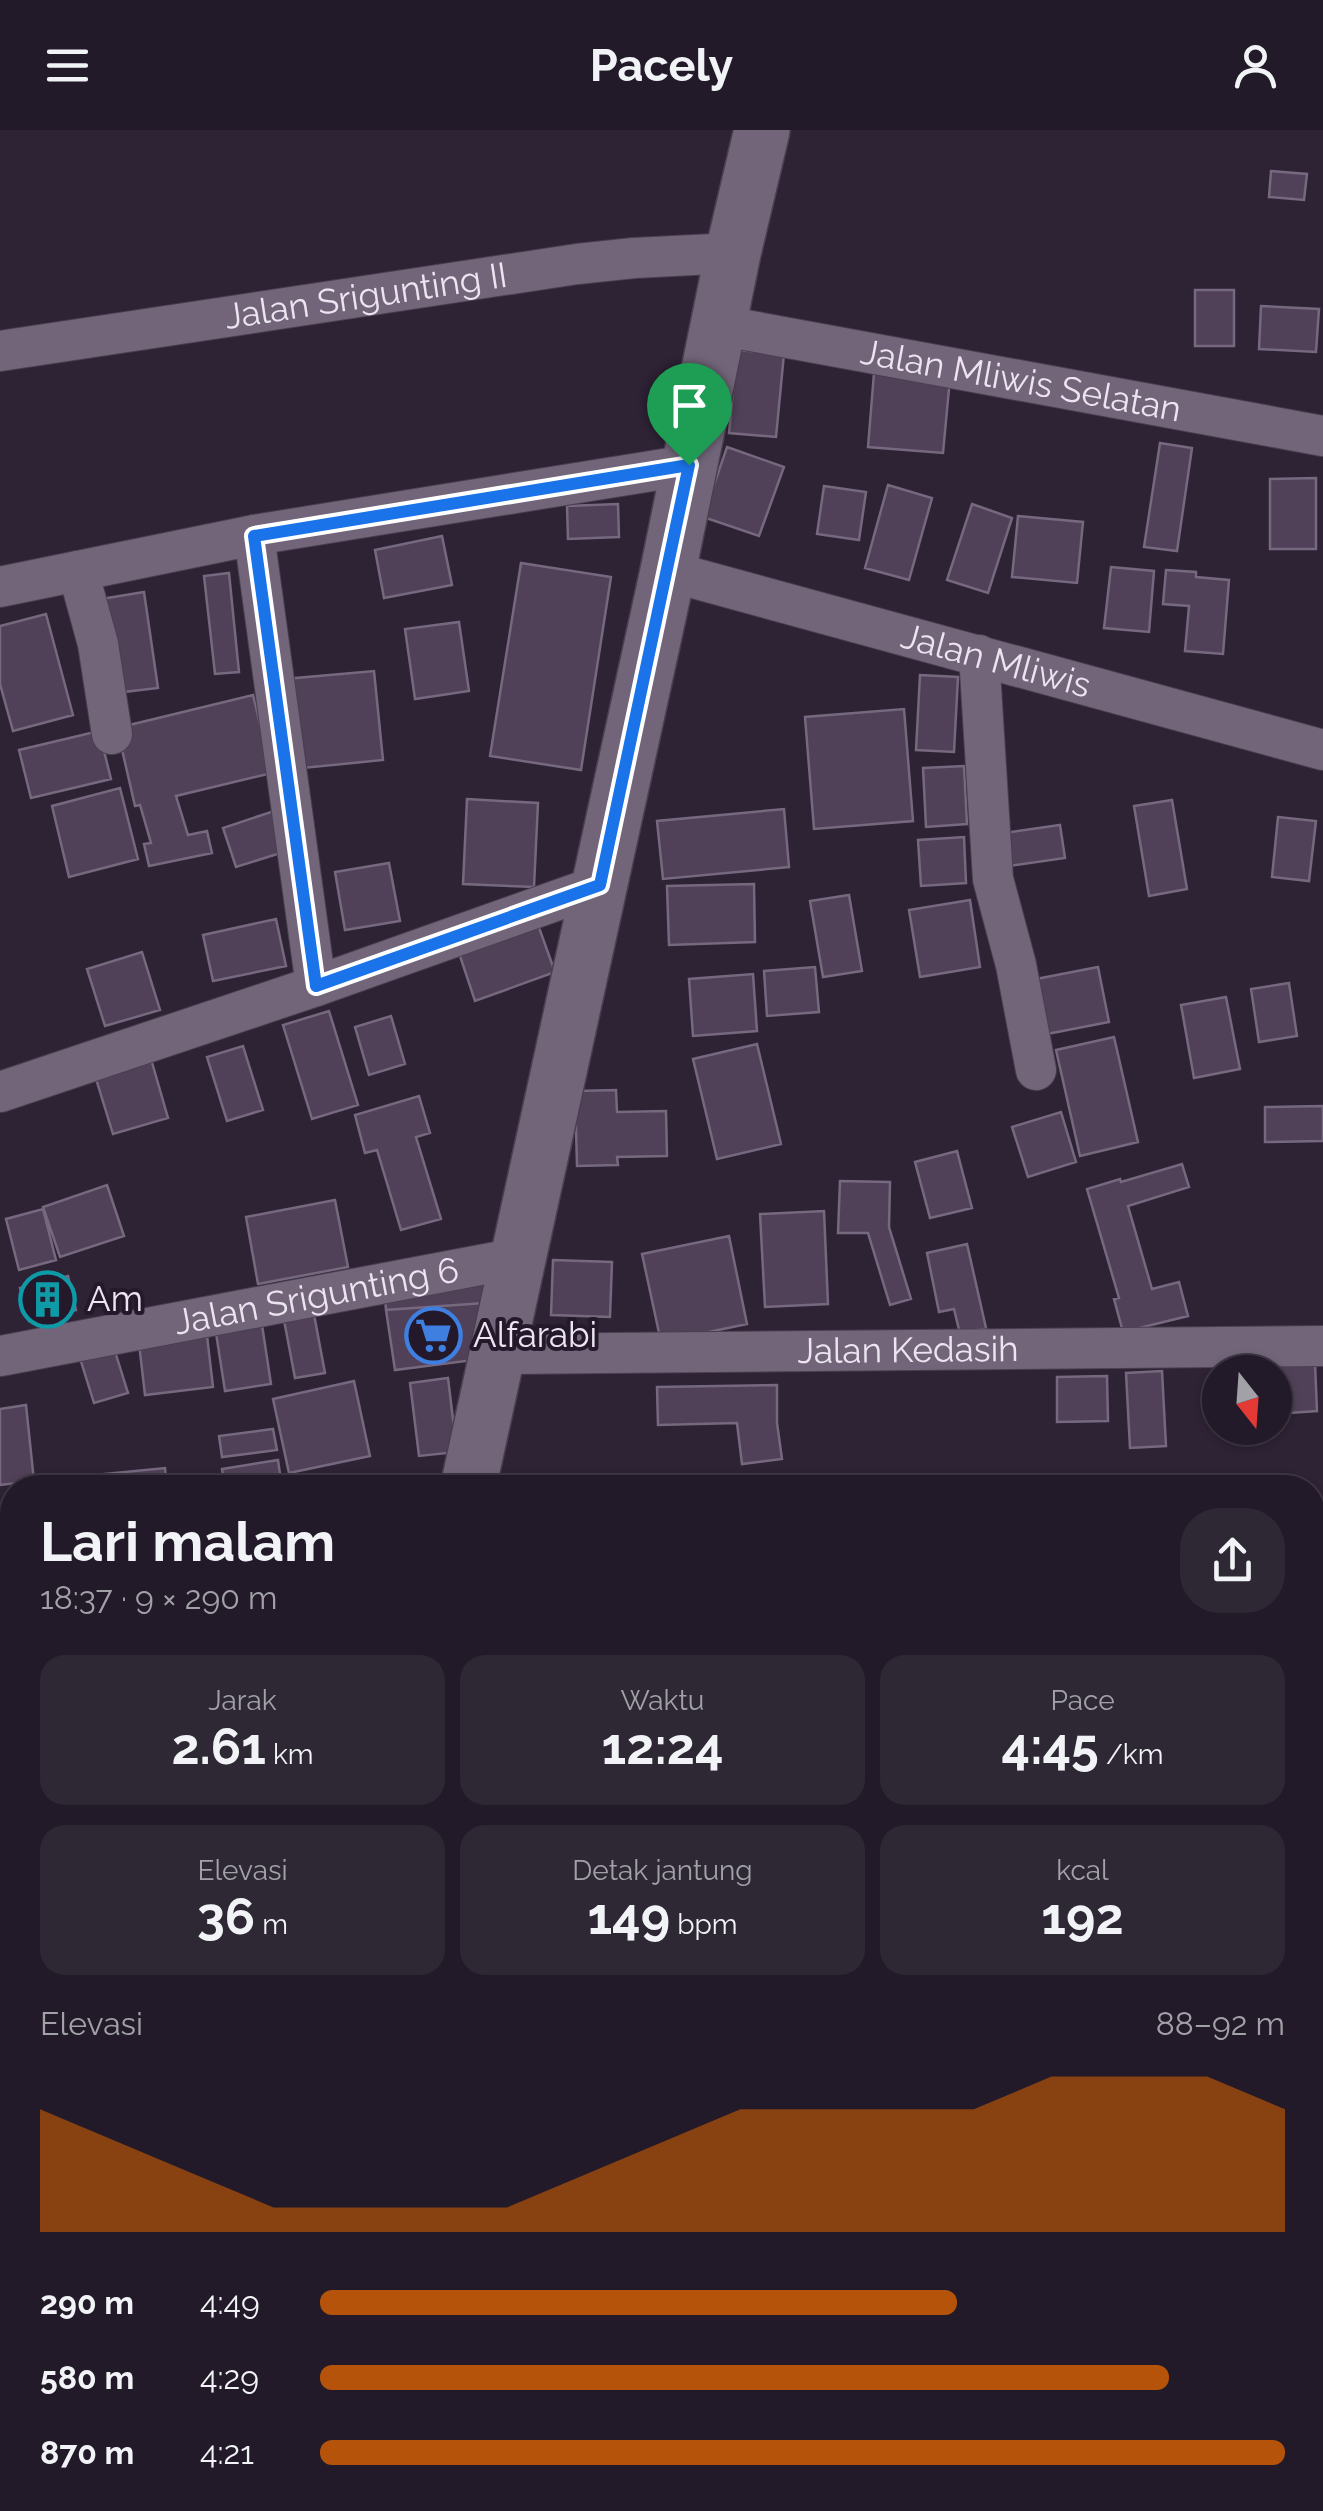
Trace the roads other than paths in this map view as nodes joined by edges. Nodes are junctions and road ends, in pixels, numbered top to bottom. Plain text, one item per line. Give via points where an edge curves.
1 (762, 130) edge
2 (733, 253) junction
3 (718, 324) junction
4 (0, 350) edge
5 (1323, 436) edge
6 (689, 465) junction
7 (254, 536) junction
8 (78, 571) junction
9 (668, 571) junction
10 (0, 587) edge
11 (978, 655) junction
12 (112, 734) dead end
13 (1323, 750) edge
14 (600, 885) junction
15 (316, 986) junction
16 (1036, 1070) dead end
17 (2, 1087) edge
18 (518, 1258) junction
19 (1323, 1346) edge
20 (496, 1354) junction
21 (0, 1356) edge
22 (471, 1475) edge

1 - 2 street
2 - 3 street
2 - 4 street, Jalan Srigunting II via 576,264
3 - 5 street, Jalan Mliwis Selatan
3 - 6 street
6 - 7 street
6 - 9 street
7 - 8 street
7 - 15 street
8 - 10 street
8 - 12 street
9 - 11 street, Jalan Mliwis
9 - 14 street
11 - 13 street, Jalan Mliwis
11 - 16 street via 993,880
14 - 15 street
14 - 18 street
15 - 17 street
18 - 20 street
18 - 21 street, Jalan Srigunting 6
19 - 20 street, Jalan Kedasih
20 - 22 street

